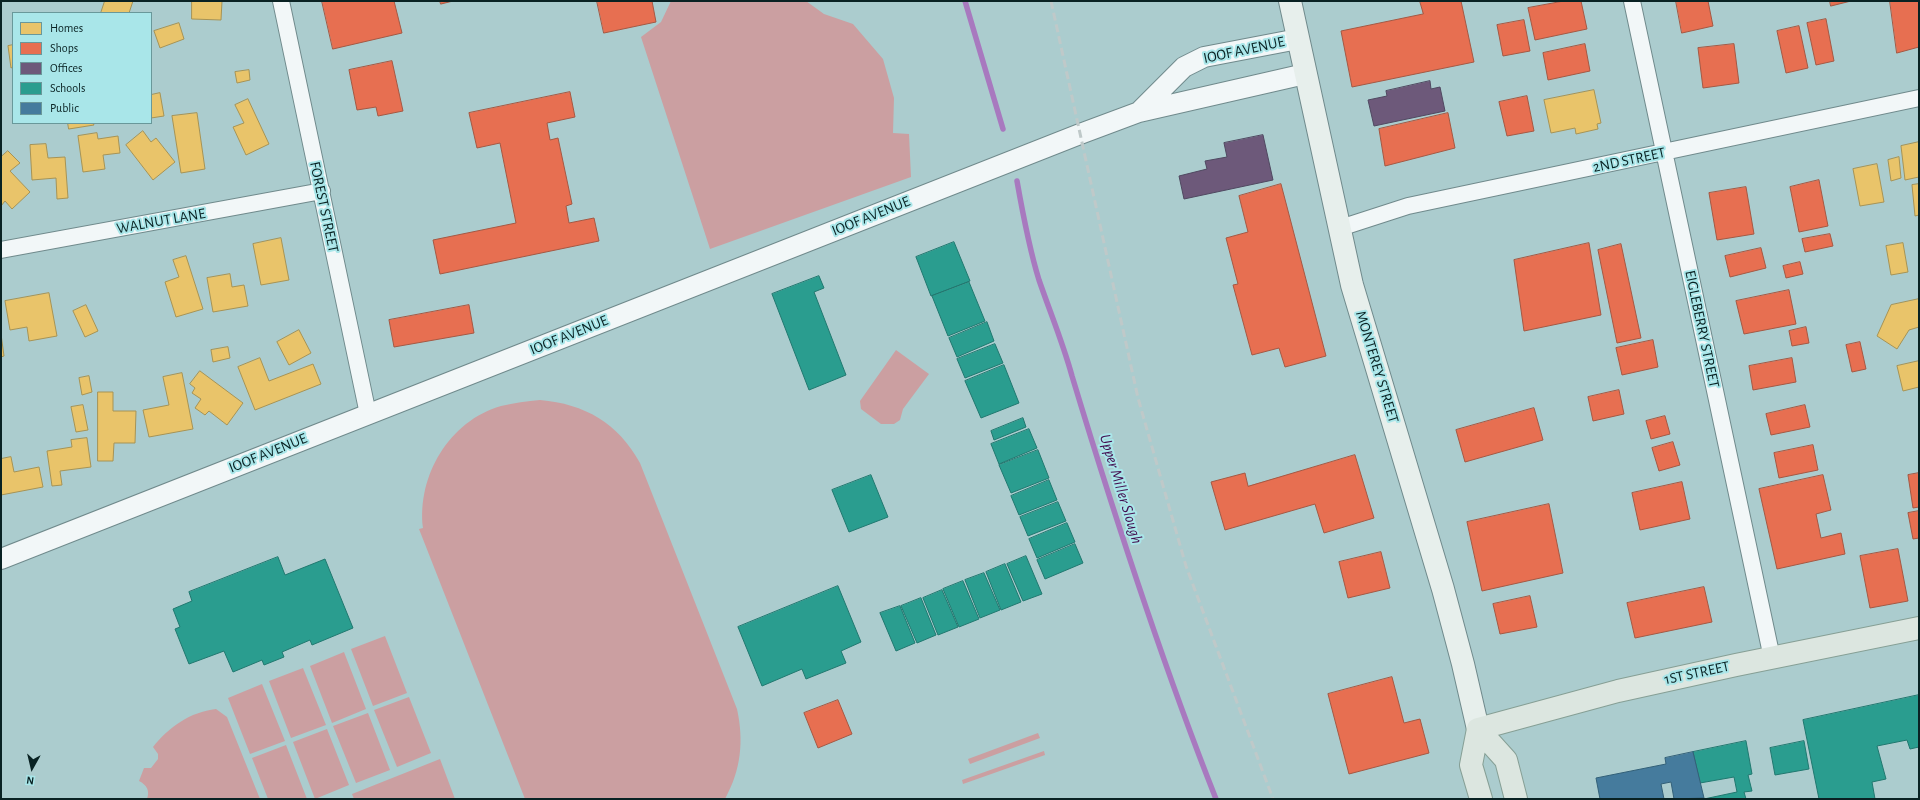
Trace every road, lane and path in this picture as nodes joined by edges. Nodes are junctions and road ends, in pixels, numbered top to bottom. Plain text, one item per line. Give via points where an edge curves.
1 (280, 1) edge
2 (1290, 1) edge
3 (1632, 1) edge
4 (1298, 39) junction
5 (1305, 74) junction
6 (1919, 98) edge
7 (1139, 112) junction
8 (1664, 153) junction
9 (322, 191) junction
10 (1340, 228) junction
11 (1, 250) edge
12 (368, 414) junction
13 (1, 559) edge
14 (1919, 628) edge
15 (1772, 658) junction
16 (1478, 729) junction
17 (1481, 799) edge
18 (1516, 799) edge

1 - 9 street, FOREST STREET
2 - 4 main road, MONTEREY STREET
3 - 8 street, EIGLEBERRY STREET
4 - 5 main road, MONTEREY STREET
4 - 7 street, IOOF AVENUE via 1204,57 1184,66
5 - 7 street, IOOF AVENUE
5 - 10 main road, MONTEREY STREET
6 - 8 street, 2ND STREET
7 - 12 street, IOOF AVENUE
8 - 10 street, 2ND STREET via 1408,206
8 - 15 street, EIGLEBERRY STREET
9 - 11 street, WALNUT LANE
9 - 12 street, FOREST STREET
10 - 16 main road, MONTEREY STREET via 1352,285 1443,589
12 - 13 street, IOOF AVENUE
14 - 15 main road, 1ST STREET
15 - 16 main road, 1ST STREET via 1618,691
16 - 17 main road, MONTEREY STREET via 1472,765
16 - 18 main road, MONTEREY STREET via 1506,760

